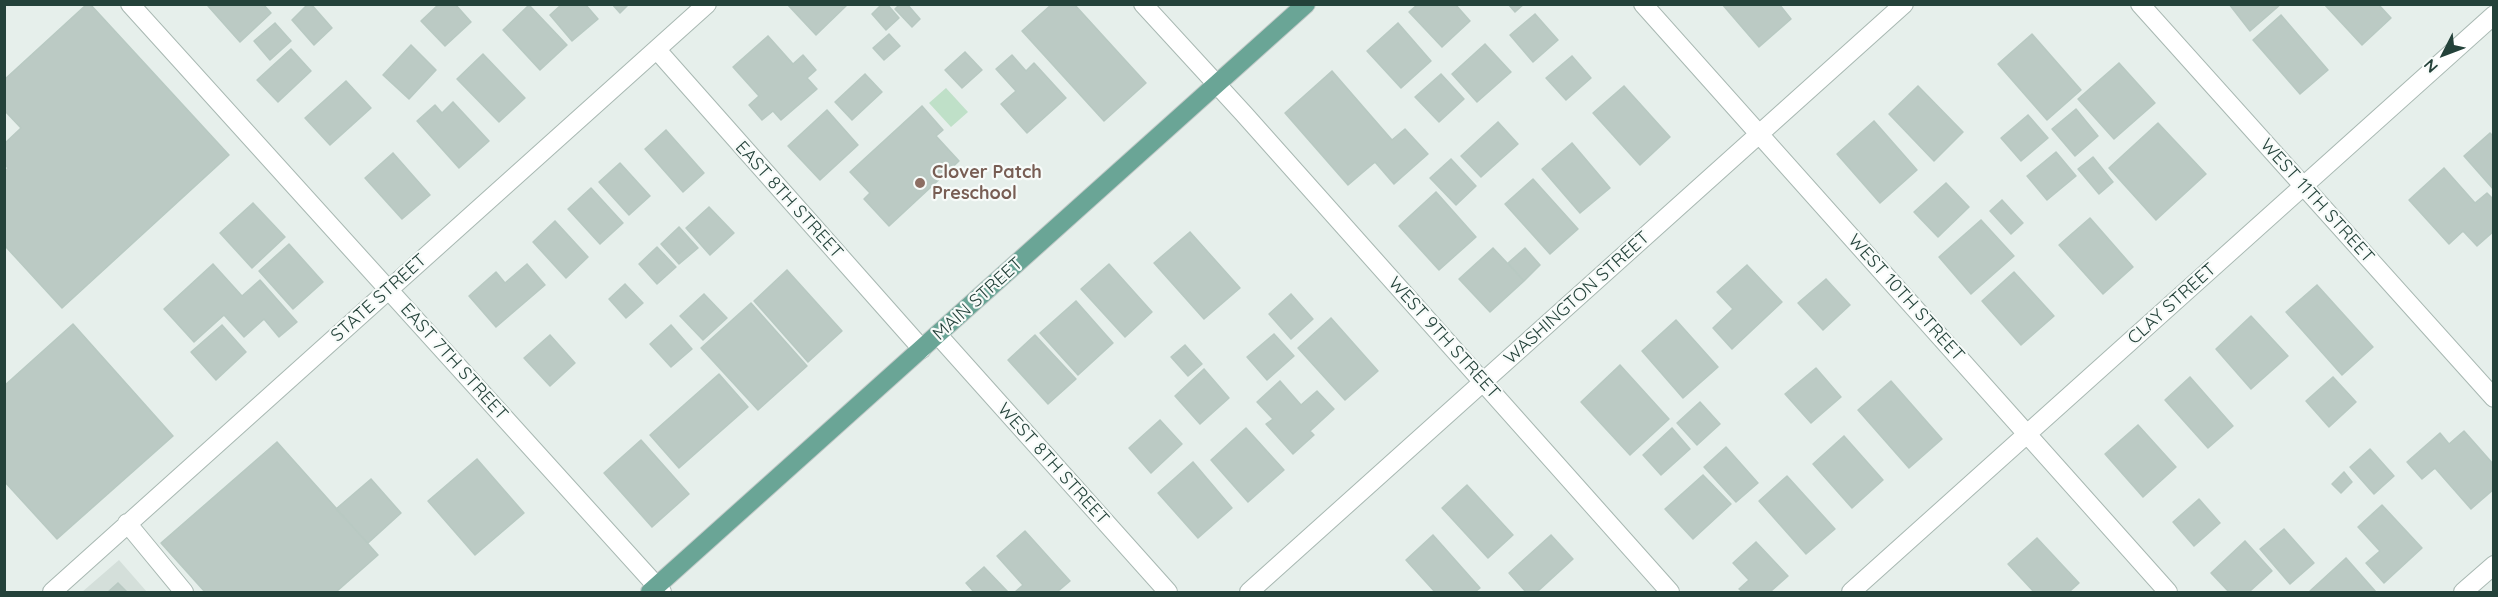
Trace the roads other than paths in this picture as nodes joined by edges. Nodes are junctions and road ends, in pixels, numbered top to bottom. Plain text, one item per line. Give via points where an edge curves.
1 (130, 4) edge
2 (707, 4) edge
3 (1143, 4) edge
4 (1306, 4) edge
5 (1643, 4) edge
6 (1904, 4) edge
7 (2140, 4) edge
8 (2493, 15) edge
9 (657, 50) junction
10 (1217, 84) junction
11 (1760, 134) junction
12 (2303, 186) junction
13 (388, 290) junction
14 (938, 335) junction
15 (922, 349) junction
16 (1483, 382) junction
17 (2493, 398) edge
18 (2027, 434) junction
19 (127, 523) junction
20 (2493, 565) edge
21 (656, 591) edge
22 (52, 592) edge
23 (184, 592) edge
24 (1168, 592) edge
25 (1250, 592) edge
26 (1670, 592) edge
27 (1851, 592) edge
28 (2169, 592) edge
29 (2463, 592) edge

1 - 13 street, EAST 7TH STREET
2 - 9 street, STATE STREET
3 - 10 street, WEST 9TH STREET
4 - 10 main road, MAIN STREET
5 - 11 street, WEST 10TH STREET
6 - 11 street, WASHINGTON STREET
7 - 12 street, WEST 11TH STREET
8 - 12 street, CLAY STREET
9 - 13 street, STATE STREET
9 - 15 street, EAST 8TH STREET
10 - 14 main road, MAIN STREET
10 - 16 street, WEST 9TH STREET
11 - 16 street, WASHINGTON STREET
11 - 18 street, WEST 10TH STREET
12 - 17 street, WEST 11TH STREET
12 - 18 street, CLAY STREET
13 - 19 street, STATE STREET
13 - 21 street, EAST 7TH STREET
14 - 15 main road, MAIN STREET
14 - 24 street, WEST 8TH STREET
15 - 21 main road, MAIN STREET
16 - 25 street, WASHINGTON STREET
16 - 26 street, WEST 9TH STREET
18 - 27 street, CLAY STREET
18 - 28 street, WEST 10TH STREET
19 - 22 street, STATE STREET
19 - 23 street
20 - 29 street

